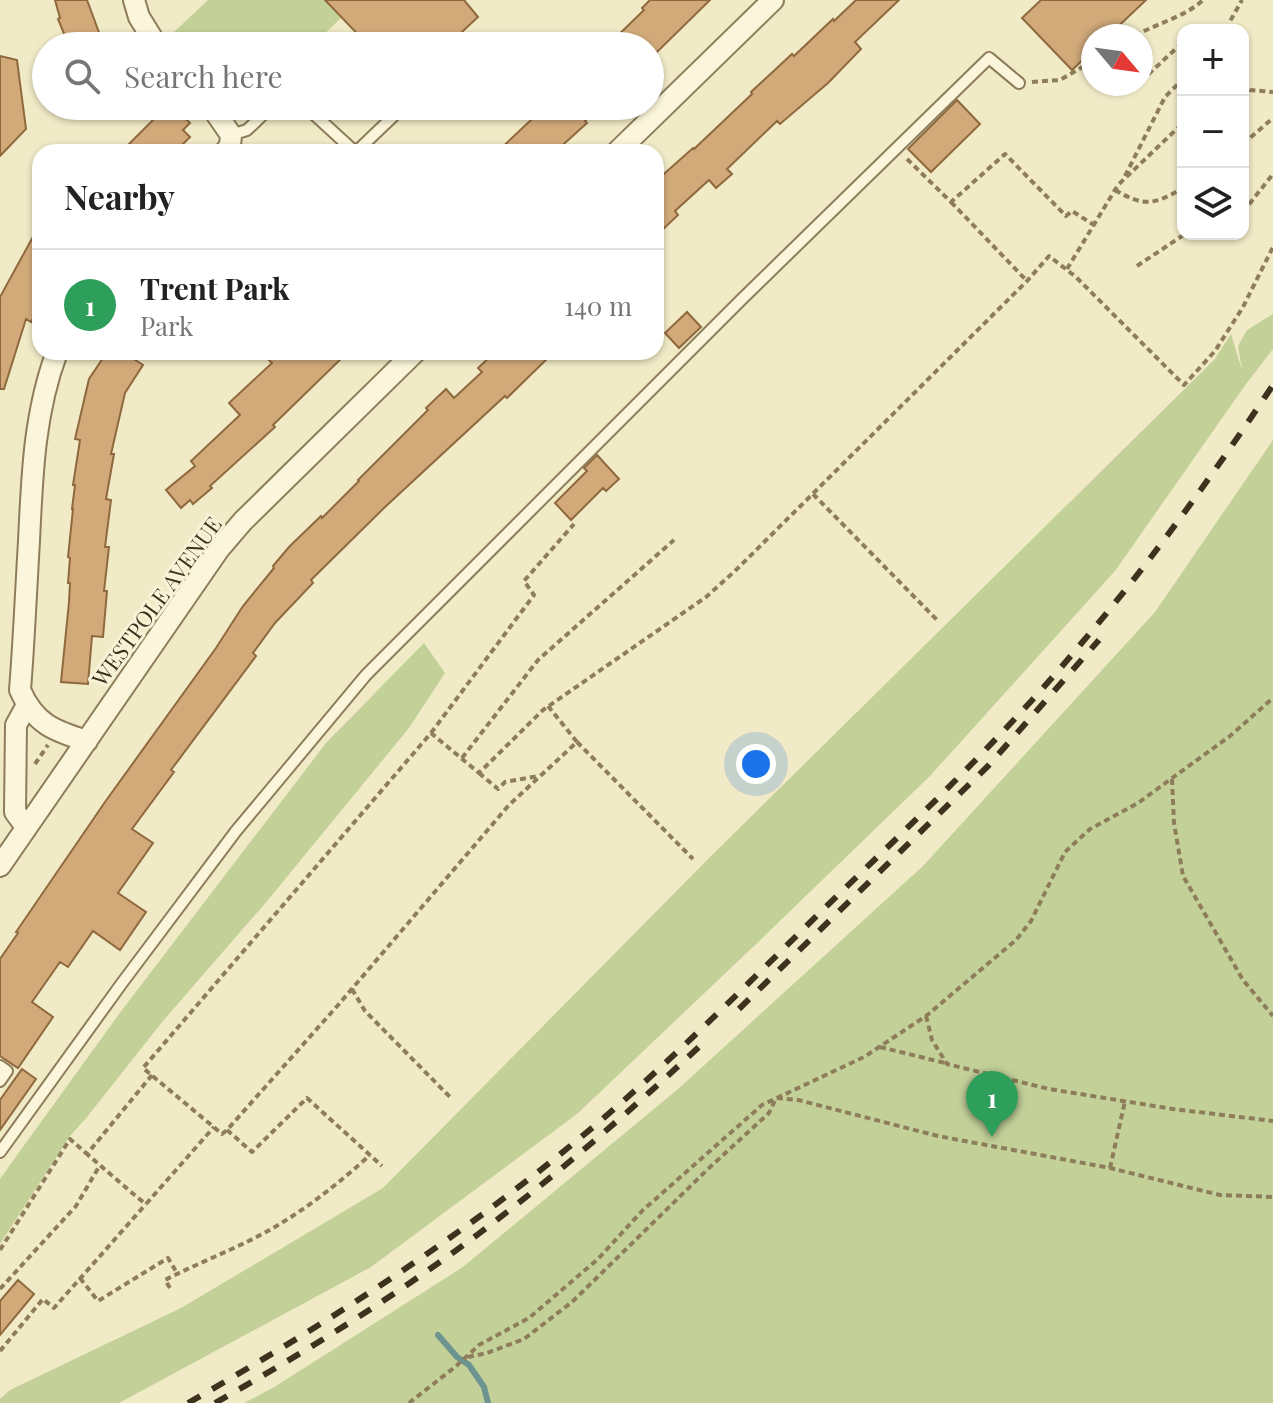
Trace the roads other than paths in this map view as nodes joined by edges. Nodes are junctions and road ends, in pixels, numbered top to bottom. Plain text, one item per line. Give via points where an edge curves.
1 (134, 0) edge
2 (773, 0) edge
3 (148, 32) edge
4 (1019, 83) road end
5 (664, 106) edge
6 (217, 120) edge
7 (257, 120) edge
8 (320, 120) edge
9 (389, 120) edge
10 (650, 120) edge
11 (228, 144) edge
12 (346, 144) edge
13 (364, 144) edge
14 (625, 144) edge
15 (54, 360) edge
16 (407, 360) edge
17 (27, 705) junction
18 (87, 741) junction
19 (26, 827) junction
20 (0, 866) edge
21 (0, 1066) edge
22 (0, 1081) edge
23 (0, 1152) edge

1 - 3 street
2 - 5 street
4 - 23 lane via 989,58 366,675 236,831
6 - 11 street
7 - 11 lane
8 - 12 lane
9 - 13 lane
10 - 14 street
15 - 17 street via 38,414 31,488 20,690
16 - 18 street, WESTPOLE AVENUE via 219,549
17 - 18 street via 42,723
17 - 19 street via 16,725 15,812
18 - 19 street, WESTPOLE AVENUE
19 - 20 street, WESTPOLE AVENUE
21 - 22 lane via 7,1071

